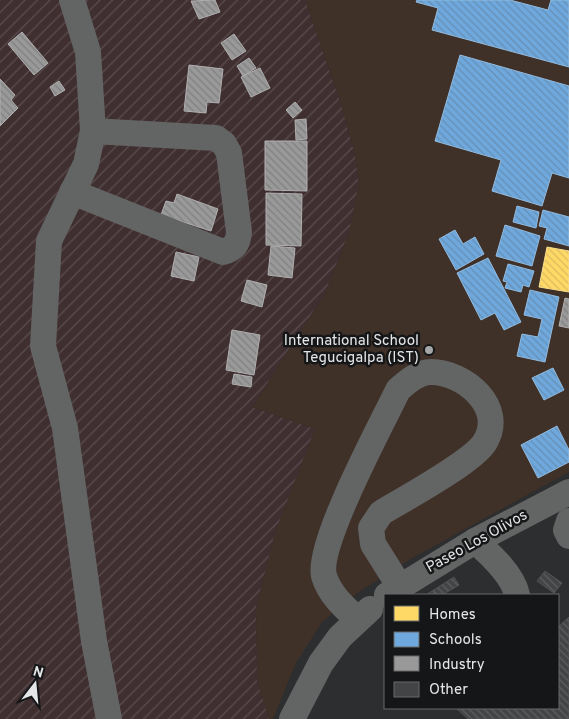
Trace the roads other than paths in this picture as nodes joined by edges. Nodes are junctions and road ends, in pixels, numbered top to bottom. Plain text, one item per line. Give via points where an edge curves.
1 (72, 0) edge
2 (93, 131) junction
3 (72, 192) junction
4 (569, 492) edge
5 (569, 521) edge
6 (569, 536) edge
7 (475, 541) junction
8 (391, 593) edge
9 (517, 594) edge
10 (384, 599) edge
11 (358, 620) junction
12 (109, 719) edge
13 (292, 719) edge

1 - 2 street via 88,52
2 - 3 street via 86,164
2 - 3 street via 216,138 224,144 229,153 238,242 223,252
3 - 12 street via 49,241 43,346 65,428 94,641
4 - 7 street, Paseo Los Olivos
5 - 6 street via 566,530
7 - 8 street, Paseo Los Olivos
7 - 9 street via 488,552 515,587
8 - 11 street via 373,544 371,528 381,513 472,456 485,442 491,425 487,406 478,392 463,380 447,374 429,371 412,378 398,390 325,548 324,574 333,596
10 - 11 street, Paseo Los Olivos
11 - 13 street, Paseo Los Olivos via 320,663

